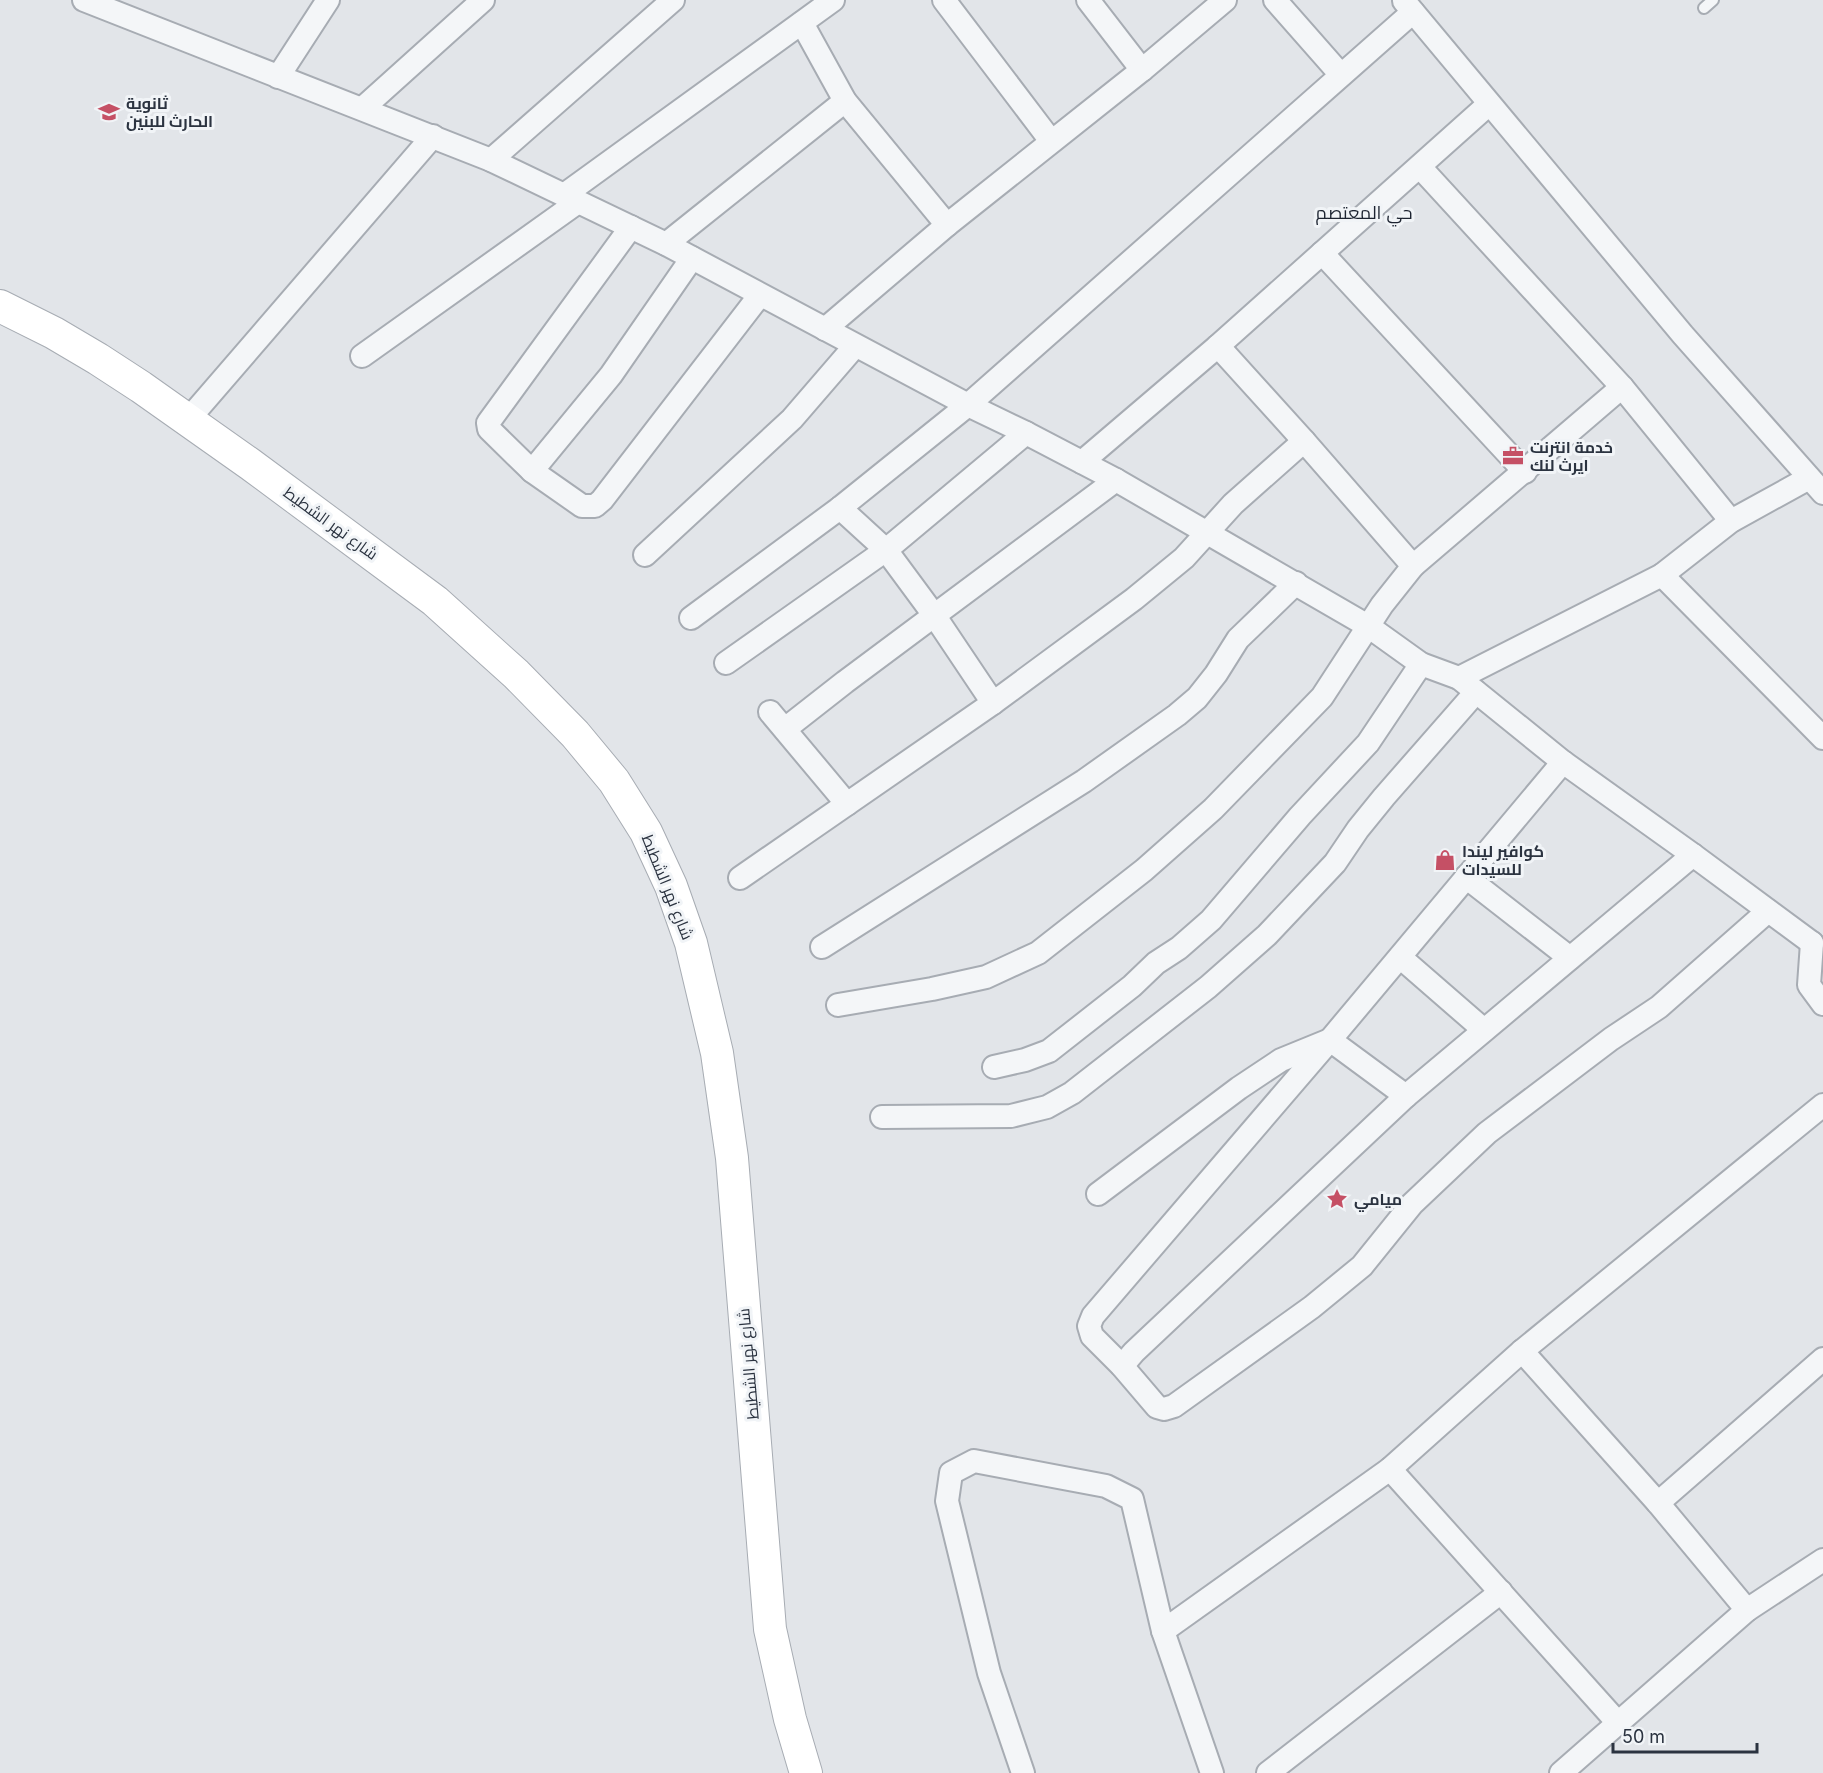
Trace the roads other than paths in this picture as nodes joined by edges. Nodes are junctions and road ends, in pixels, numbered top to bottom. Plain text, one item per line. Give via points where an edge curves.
1 (84, 0) edge
2 (328, 0) edge
3 (483, 0) edge
4 (673, 0) edge
5 (833, 0) edge
6 (944, 0) edge
7 (1088, 0) edge
8 (1225, 0) edge
9 (1275, 0) edge
10 (1713, 0) edge
11 (1408, 6) edge
12 (1704, 8) dead end
13 (802, 22) junction
14 (1143, 70) junction
15 (1341, 75) junction
16 (278, 77) junction
17 (845, 101) junction
18 (1489, 104) junction
19 (363, 108) junction
20 (433, 136) junction
21 (1050, 141) junction
22 (491, 160) junction
23 (1420, 167) junction
24 (571, 199) junction
25 (947, 225) junction
26 (631, 227) junction
27 (666, 244) junction
28 (1322, 253) junction
29 (692, 258) junction
30 (760, 295) junction
31 (0, 306) edge
32 (825, 329) junction
33 (855, 346) junction
34 (1218, 346) junction
35 (362, 356) dead end
36 (1622, 387) junction
37 (968, 405) junction
38 (187, 421) junction
39 (1026, 433) junction
40 (1304, 441) junction
41 (1082, 462) junction
42 (532, 471) junction
43 (1525, 472) junction
44 (1116, 480) junction
45 (1816, 485) edge
46 (840, 508) junction
47 (1731, 521) junction
48 (1209, 532) junction
49 (886, 550) junction
50 (645, 555) dead end
51 (1413, 566) junction
52 (1662, 575) junction
53 (1296, 583) junction
54 (934, 615) junction
55 (691, 618) dead end
56 (1368, 626) junction
57 (726, 663) dead end
58 (1421, 664) junction
59 (1467, 685) junction
60 (993, 703) junction
61 (770, 712) dead end
62 (785, 729) junction
63 (1823, 738) edge
64 (1563, 762) junction
65 (847, 804) junction
66 (1693, 855) junction
67 (740, 878) dead end
68 (1466, 878) junction
69 (1768, 911) junction
70 (1818, 941) edge
71 (822, 947) dead end
72 (1400, 957) junction
73 (1570, 958) junction
74 (1823, 1004) edge
75 (838, 1005) dead end
76 (1484, 1030) junction
77 (1330, 1040) junction
78 (994, 1067) dead end
79 (1406, 1096) junction
80 (1823, 1105) edge
81 (882, 1117) dead end
82 (1098, 1194) dead end
83 (1522, 1351) junction
84 (1823, 1359) edge
85 (1122, 1366) junction
86 (1389, 1469) junction
87 (1658, 1503) junction
88 (1823, 1560) edge
89 (1501, 1592) junction
90 (1747, 1610) junction
91 (1163, 1631) junction
92 (1619, 1724) junction
93 (806, 1773) edge
94 (1023, 1773) edge
95 (1212, 1773) edge
96 (1268, 1773) edge
97 (1560, 1773) edge

1 - 16 street
2 - 16 street
3 - 19 street
4 - 22 street
5 - 13 street
6 - 21 street
7 - 14 street
8 - 14 street
9 - 15 street
10 - 12 lane
11 - 15 street
11 - 18 street
13 - 17 street
13 - 24 street
14 - 21 street
15 - 37 street
16 - 19 street
17 - 25 street
17 - 27 street
18 - 23 street
18 - 45 street via 1683,335
19 - 20 street
20 - 22 street
20 - 38 street
21 - 25 street
22 - 24 street
23 - 28 street
23 - 36 street
24 - 26 street
24 - 35 street
25 - 32 street
26 - 27 street
26 - 42 street via 488,423 489,429
27 - 29 street
28 - 34 street
28 - 43 street
29 - 30 street
29 - 42 street via 611,375
30 - 32 street
30 - 42 street via 595,506 582,506
31 - 38 main road, شارع نهر الشطيط via 98,359
32 - 33 street
33 - 37 street
33 - 50 street via 792,419
34 - 40 street
34 - 41 street
36 - 43 street
36 - 47 street
37 - 39 street
37 - 46 street
38 - 93 main road, شارع نهر الشطيط via 392,568 484,644 595,757 630,806 659,858 699,971 724,1095 770,1629
39 - 41 street
39 - 49 street
40 - 48 street via 1219,517
40 - 51 street
41 - 44 street
43 - 51 street
44 - 48 street
44 - 54 street
45 - 47 street
46 - 49 street
46 - 55 street
47 - 52 street
48 - 53 street
48 - 60 street via 1134,599
49 - 54 street
49 - 57 street
51 - 56 street
52 - 59 street
52 - 63 street
53 - 56 street
53 - 71 street via 1238,639 1203,690 1177,715 1084,781
54 - 60 street
54 - 62 street
56 - 58 street
56 - 75 street via 1322,697 1213,809 1144,870 1038,953 986,977
58 - 59 street
58 - 78 street via 1368,743 1211,921 1049,1051
59 - 64 street
59 - 81 street via 1335,862 1267,935 1208,987 1072,1093 1047,1107 1011,1116
60 - 65 street
61 - 62 street
62 - 65 street
64 - 66 street
64 - 68 street
65 - 67 street
66 - 69 street
66 - 73 street
68 - 72 street
68 - 73 street
69 - 70 street
69 - 85 street via 1659,1007 1487,1133 1412,1204 1362,1266 1312,1307 1174,1406 1157,1407
70 - 74 street via 1809,984
72 - 76 street
72 - 77 street
73 - 76 street
76 - 79 street
77 - 79 street
77 - 82 street via 1264,1071
77 - 85 street via 1093,1316 1089,1326 1092,1336
79 - 85 street
80 - 83 street
83 - 86 street
83 - 87 street
84 - 87 street
86 - 89 street
86 - 91 street
87 - 90 street
88 - 90 street
89 - 92 street
89 - 96 street
90 - 92 street
91 - 94 street via 1132,1499 1106,1486 974,1461 951,1473 947,1502 989,1673
91 - 95 street
92 - 97 street

